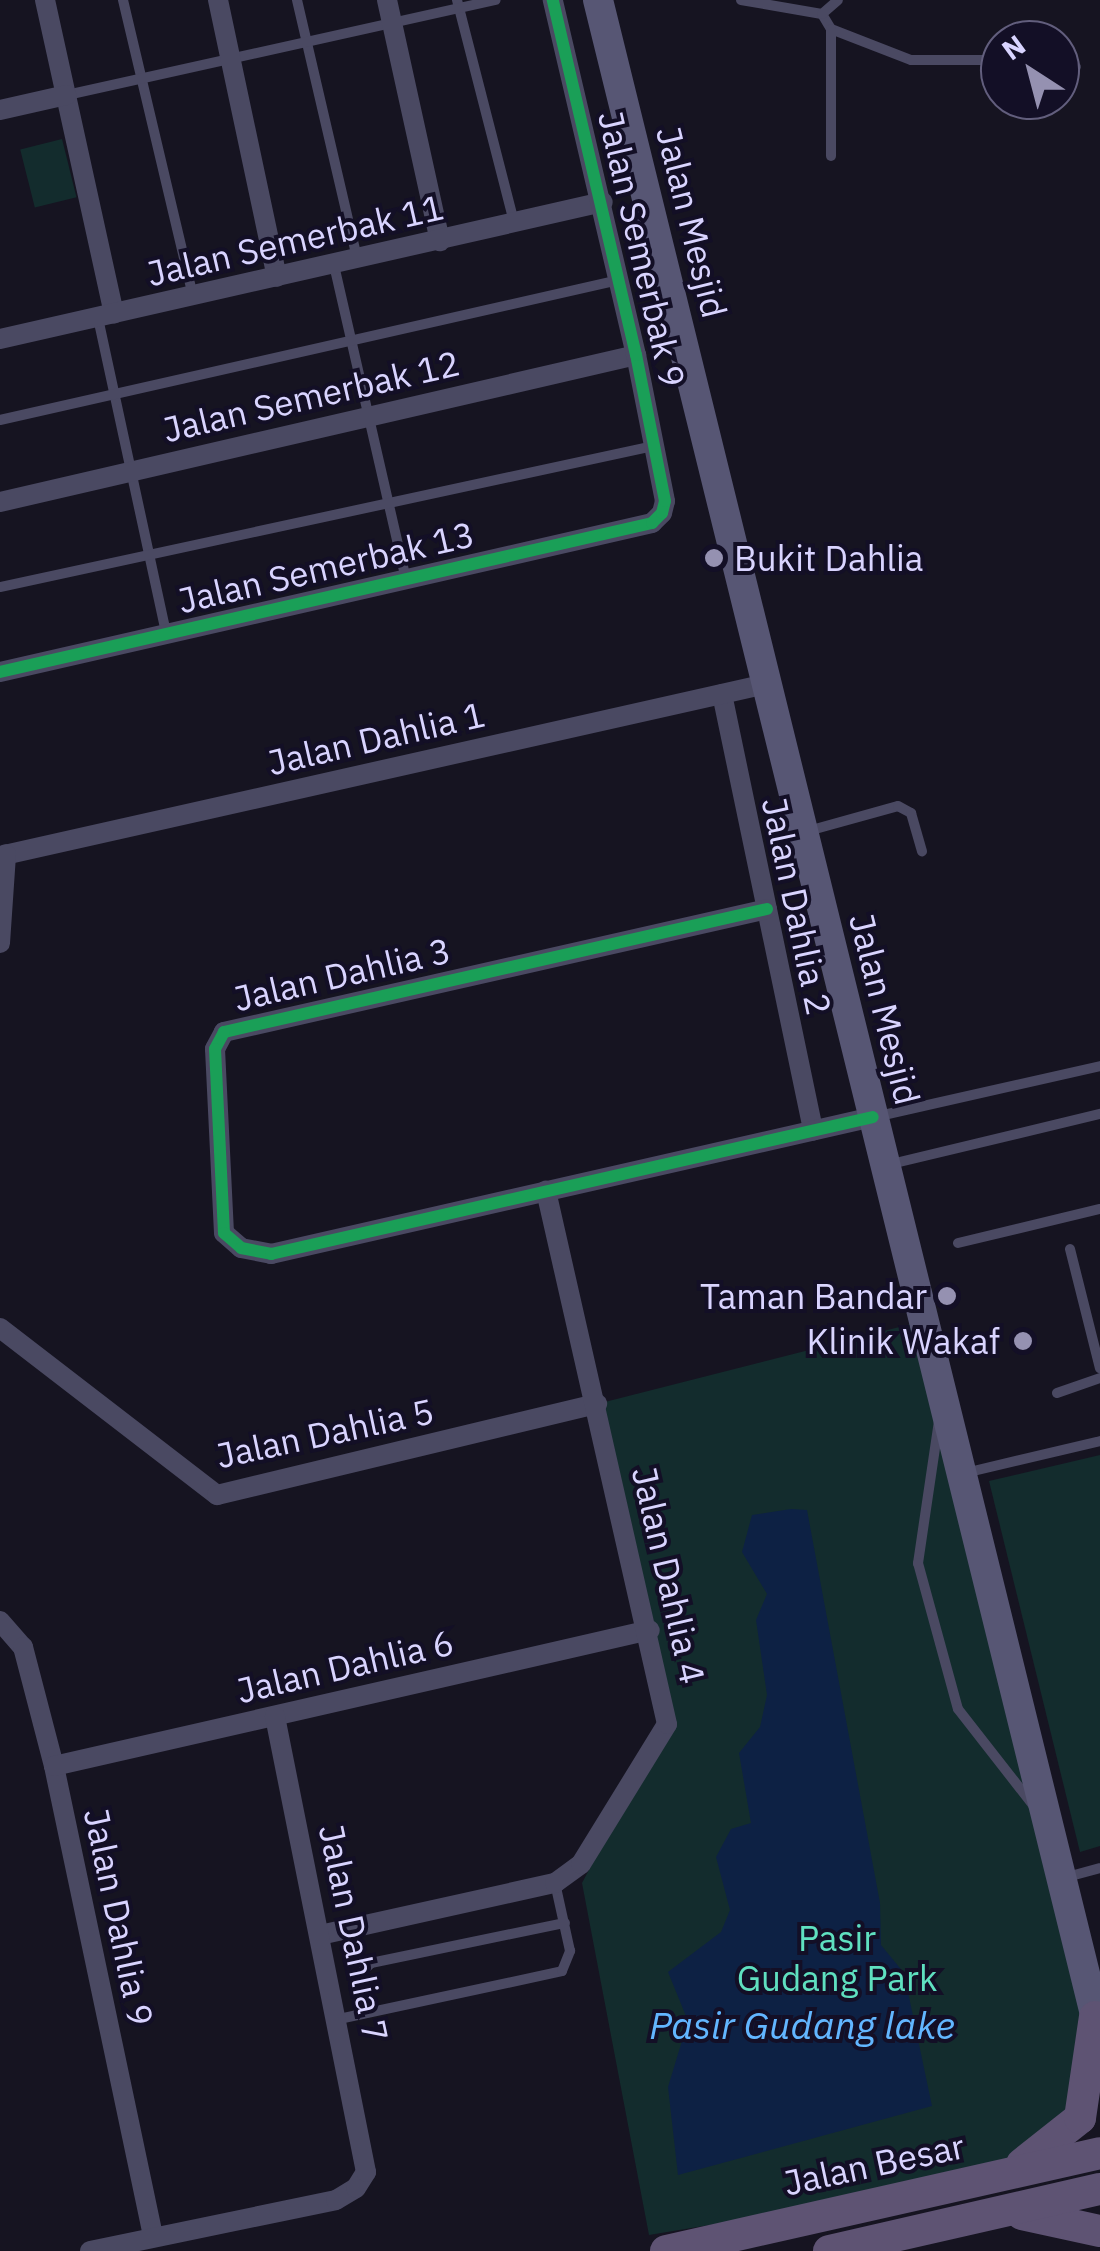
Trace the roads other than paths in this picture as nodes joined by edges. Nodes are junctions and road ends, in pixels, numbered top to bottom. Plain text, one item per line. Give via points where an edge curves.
1 (45, 0) edge
2 (124, 0) edge
3 (218, 0) edge
4 (297, 0) edge
5 (387, 0) edge
6 (496, 0) edge
7 (553, 0) edge
8 (598, 0) edge
9 (741, 0) edge
10 (838, 0) edge
11 (458, 4) edge
12 (822, 14) junction
13 (393, 23) junction
14 (831, 29) junction
15 (308, 41) junction
16 (231, 58) junction
17 (980, 60) edge
18 (142, 79) junction
19 (66, 95) junction
20 (0, 110) edge
21 (831, 156) dead end
22 (603, 202) junction
23 (514, 224) junction
24 (440, 241) junction
25 (357, 260) junction
26 (334, 265) junction
27 (277, 277) junction
28 (620, 279) junction
29 (194, 296) junction
30 (106, 315) junction
31 (0, 339) edge
32 (350, 340) junction
33 (636, 354) junction
34 (112, 394) junction
35 (368, 417) junction
36 (0, 420) edge
37 (654, 446) junction
38 (126, 472) junction
39 (388, 500) junction
40 (0, 502) edge
41 (662, 513) joint
42 (146, 554) junction
43 (406, 579) junction
44 (0, 587) edge
45 (166, 634) junction
46 (0, 672) edge
47 (766, 684) junction
48 (722, 694) junction
49 (803, 833) junction
50 (922, 851) dead end
51 (3, 855) edge
52 (767, 910) junction
53 (0, 943) edge
54 (1100, 1066) edge
55 (1100, 1114) edge
56 (873, 1118) junction
57 (813, 1131) junction
58 (885, 1166) junction
59 (546, 1190) junction
60 (1100, 1209) edge
61 (958, 1243) dead end
62 (1070, 1249) dead end
63 (1095, 1316) edge
64 (0, 1328) edge
65 (1100, 1368) edge
66 (1100, 1378) edge
67 (1057, 1393) dead end
68 (942, 1398) junction
69 (597, 1404) junction
70 (1100, 1441) edge
71 (961, 1474) junction
72 (0, 1621) edge
73 (650, 1630) junction
74 (275, 1716) junction
75 (54, 1766) junction
76 (1045, 1816) junction
77 (1100, 1868) edge
78 (1061, 1878) junction
79 (555, 1883) junction
80 (564, 1923) junction
81 (320, 1935) junction
82 (362, 2014) junction
83 (338, 2018) junction
84 (1098, 2026) edge
85 (1100, 2154) edge
86 (996, 2178) junction
87 (1100, 2189) edge
88 (1010, 2210) junction
89 (1100, 2231) edge
90 (153, 2237) junction
91 (90, 2251) edge
92 (666, 2251) edge
93 (828, 2251) edge

1 - 19 street
2 - 18 lane
3 - 16 street
4 - 15 lane
5 - 13 street
6 - 11 lane
7 - 22 street, Jalan Semerbak 9
8 - 47 main road, Jalan Mesjid
9 - 12 lane
10 - 12 lane
11 - 13 lane
11 - 23 lane
12 - 14 lane
13 - 15 lane
13 - 24 street
14 - 17 lane via 919,62
14 - 21 lane
15 - 16 lane
15 - 25 lane
16 - 18 lane
16 - 27 street
18 - 19 lane
18 - 29 lane
19 - 20 street
19 - 30 street
22 - 23 street, Jalan Semerbak 11
22 - 28 street, Jalan Semerbak 9
23 - 24 street, Jalan Semerbak 11
24 - 25 street, Jalan Semerbak 11
25 - 26 street, Jalan Semerbak 11
26 - 27 street, Jalan Semerbak 11
26 - 32 lane
27 - 29 street, Jalan Semerbak 11
28 - 32 lane
28 - 33 street, Jalan Semerbak 9
29 - 30 street, Jalan Semerbak 11
30 - 31 street, Jalan Semerbak 11
30 - 34 lane
32 - 34 lane
32 - 35 lane
33 - 35 street, Jalan Semerbak 12
33 - 37 street, Jalan Semerbak 9
34 - 36 lane
34 - 38 lane
35 - 38 street, Jalan Semerbak 12
35 - 39 lane
37 - 39 lane
37 - 41 street, Jalan Semerbak 9
38 - 40 street, Jalan Semerbak 12
38 - 42 lane
39 - 42 lane
39 - 43 lane
41 - 43 street, Jalan Semerbak 13 via 652,523
42 - 44 lane
42 - 45 lane
43 - 45 street, Jalan Semerbak 13
45 - 46 street, Jalan Semerbak 13
47 - 48 street, Jalan Dahlia 1
47 - 49 main road, Jalan Mesjid
48 - 51 street, Jalan Dahlia 1
48 - 52 street, Jalan Dahlia 2
49 - 50 lane via 898,806 911,813
49 - 56 main road, Jalan Mesjid
51 - 53 street
52 - 57 street, Jalan Dahlia 2
52 - 59 street, Jalan Dahlia 3 via 244,1025 216,1043 223,1230 241,1248 271,1254
54 - 56 lane
55 - 58 lane
56 - 57 street
56 - 58 main road, Jalan Mesjid
57 - 59 street
58 - 68 main road, Jalan Mesjid
59 - 69 street, Jalan Dahlia 4
60 - 61 lane
62 - 63 lane
63 - 65 lane
64 - 69 street, Jalan Dahlia 5 via 217,1496
66 - 67 lane
68 - 71 main road, Jalan Mesjid
68 - 76 lane via 918,1564 960,1713
69 - 73 street, Jalan Dahlia 4
70 - 71 lane
71 - 76 main road, Jalan Mesjid
72 - 75 street, Jalan Dahlia 9 via 23,1647
73 - 74 street, Jalan Dahlia 6
73 - 79 street, Jalan Dahlia 4 via 666,1724 580,1867
74 - 75 street, Jalan Dahlia 6
74 - 81 street, Jalan Dahlia 7
75 - 90 street, Jalan Dahlia 9
76 - 78 main road, Jalan Mesjid
77 - 78 lane
78 - 84 main road, Jalan Mesjid
79 - 80 lane
79 - 81 street
80 - 82 lane via 364,1966 356,1978
80 - 82 lane via 570,1959 562,1971
81 - 83 street, Jalan Dahlia 7
82 - 83 lane
83 - 90 street, Jalan Dahlia 7 via 368,2165 356,2188 336,2200
84 - 86 main road via 1080,2118 1040,2154
85 - 86 main road, Jalan Besar
86 - 92 main road, Jalan Besar
87 - 88 main road, Jalan Besar
88 - 89 main road
88 - 93 main road, Jalan Besar
90 - 91 street

